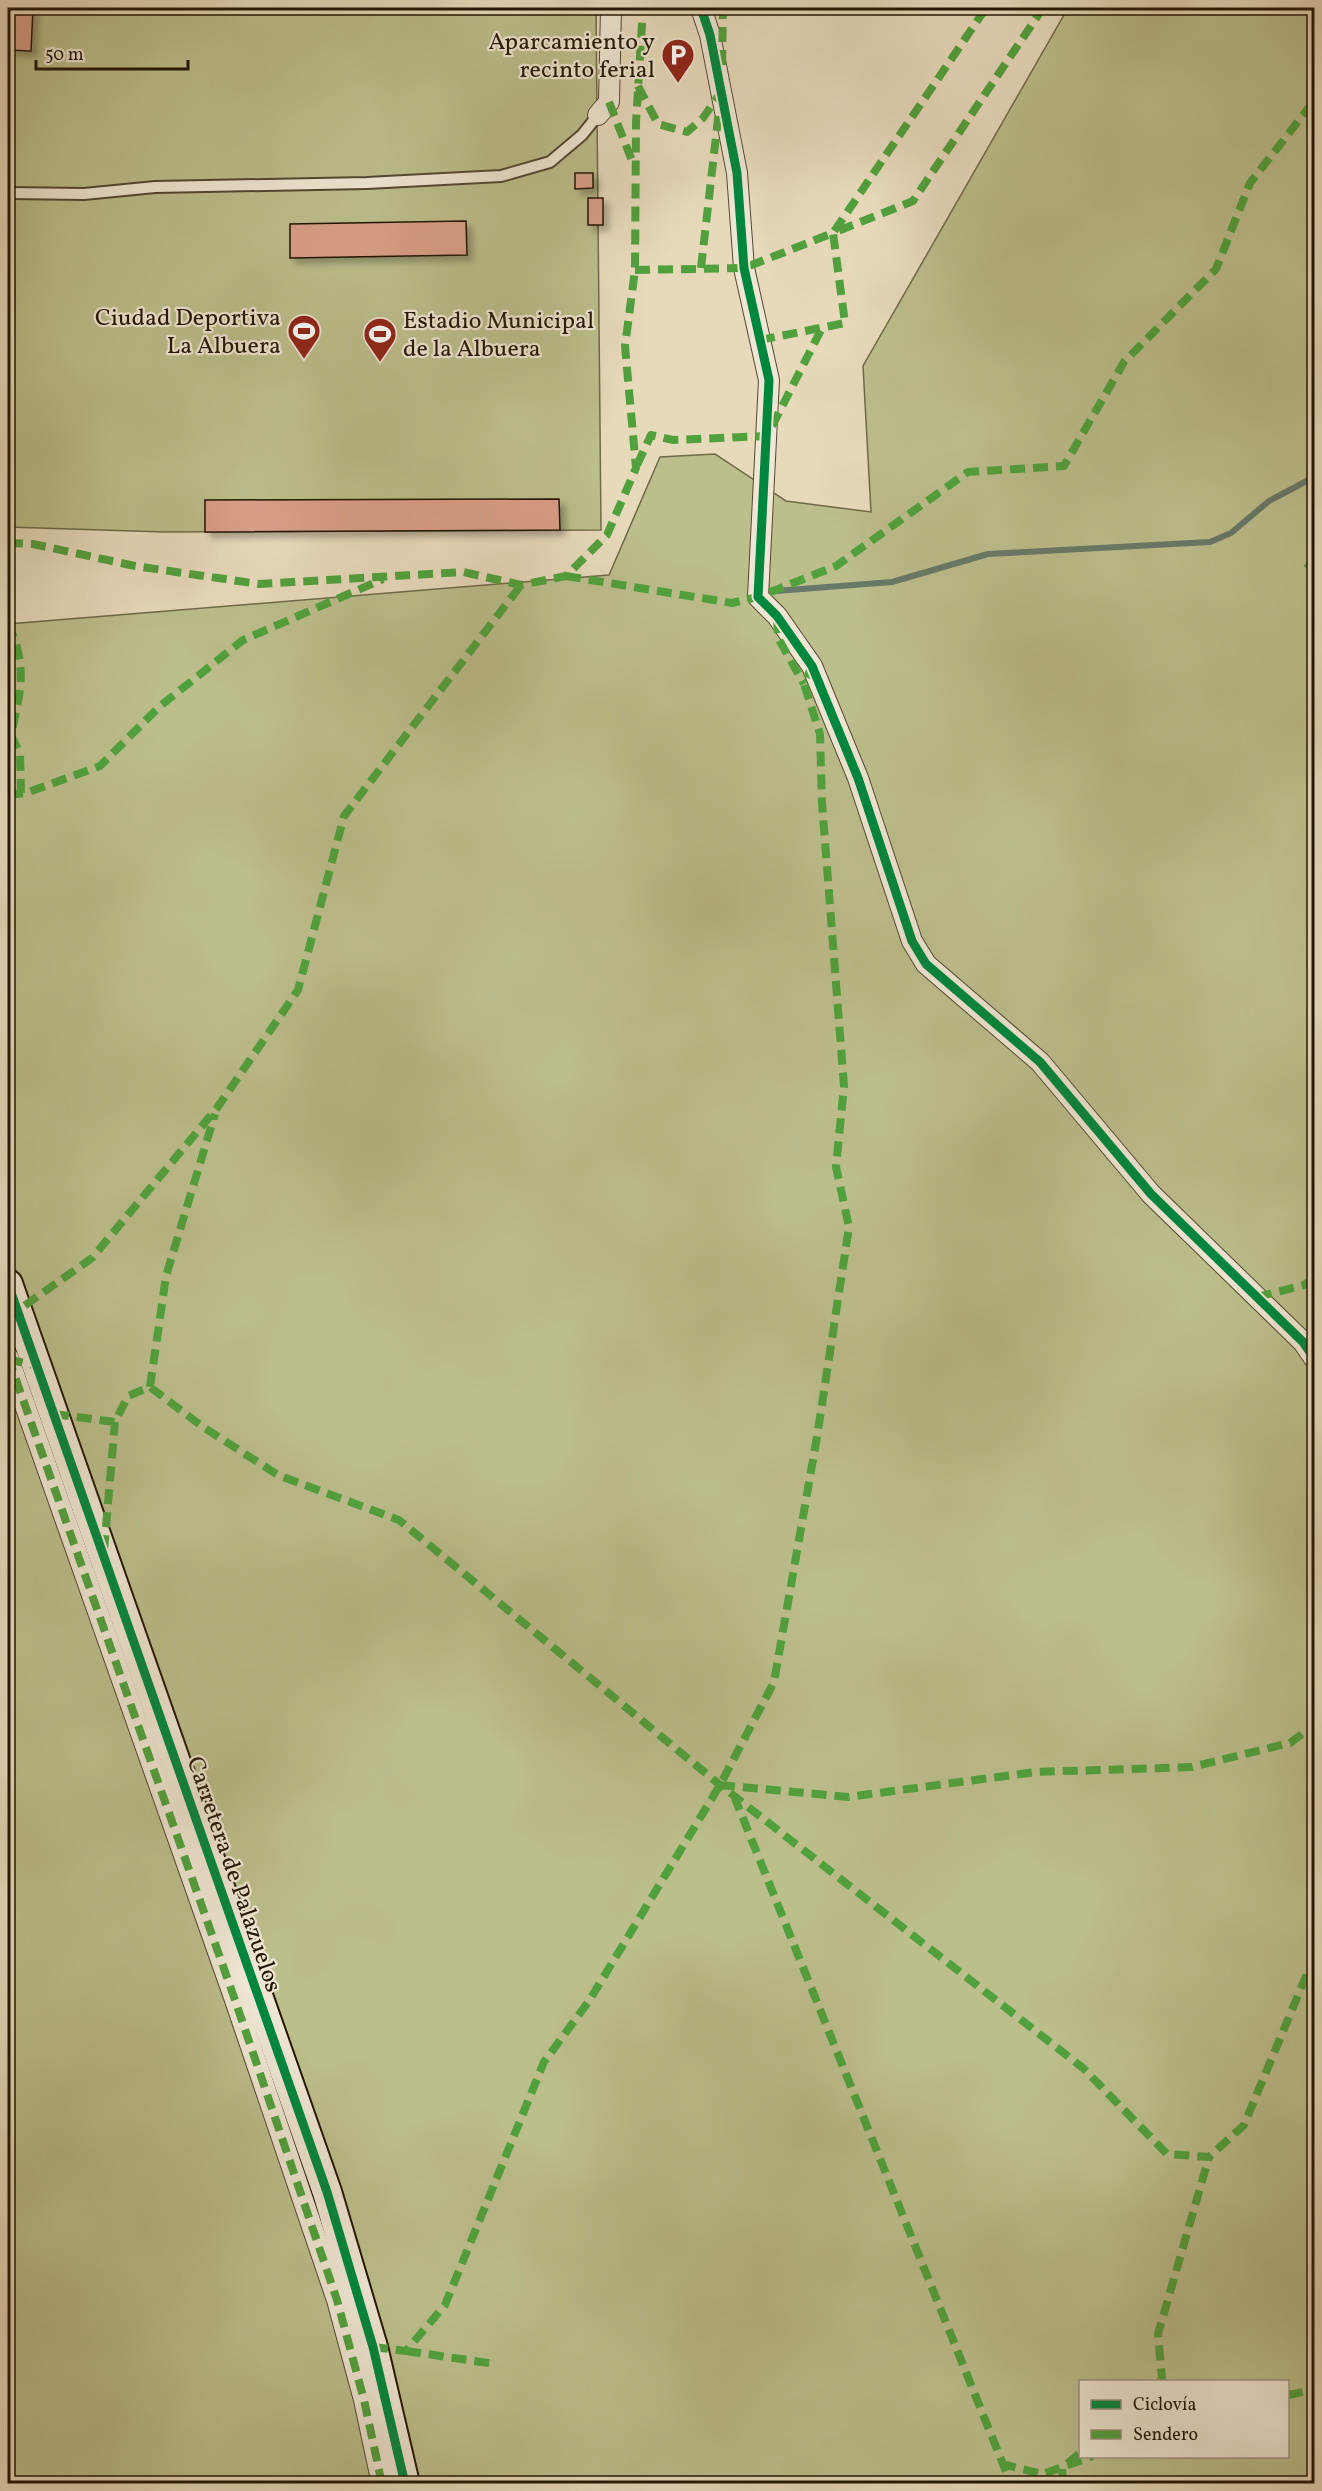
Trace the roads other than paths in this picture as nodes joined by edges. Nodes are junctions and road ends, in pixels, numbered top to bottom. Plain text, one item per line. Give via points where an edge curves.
1 (611, 8) edge
2 (701, 8) edge
3 (603, 108) joint
4 (8, 193) edge
5 (8, 1284) edge
6 (8, 1358) edge
7 (1314, 1358) edge
8 (382, 2484) edge
9 (405, 2484) edge

1 - 3 street
2 - 7 street via 711,35 737,172 744,268 769,380 758,597 777,616 812,666 858,778 912,941 932,969 1040,1062 1151,1194 1303,1342
3 - 4 lane via 582,135 550,162 501,176 155,187 84,194
5 - 9 street, Carretera de Palazuelos via 327,2192 373,2347
6 - 8 street via 338,2300

